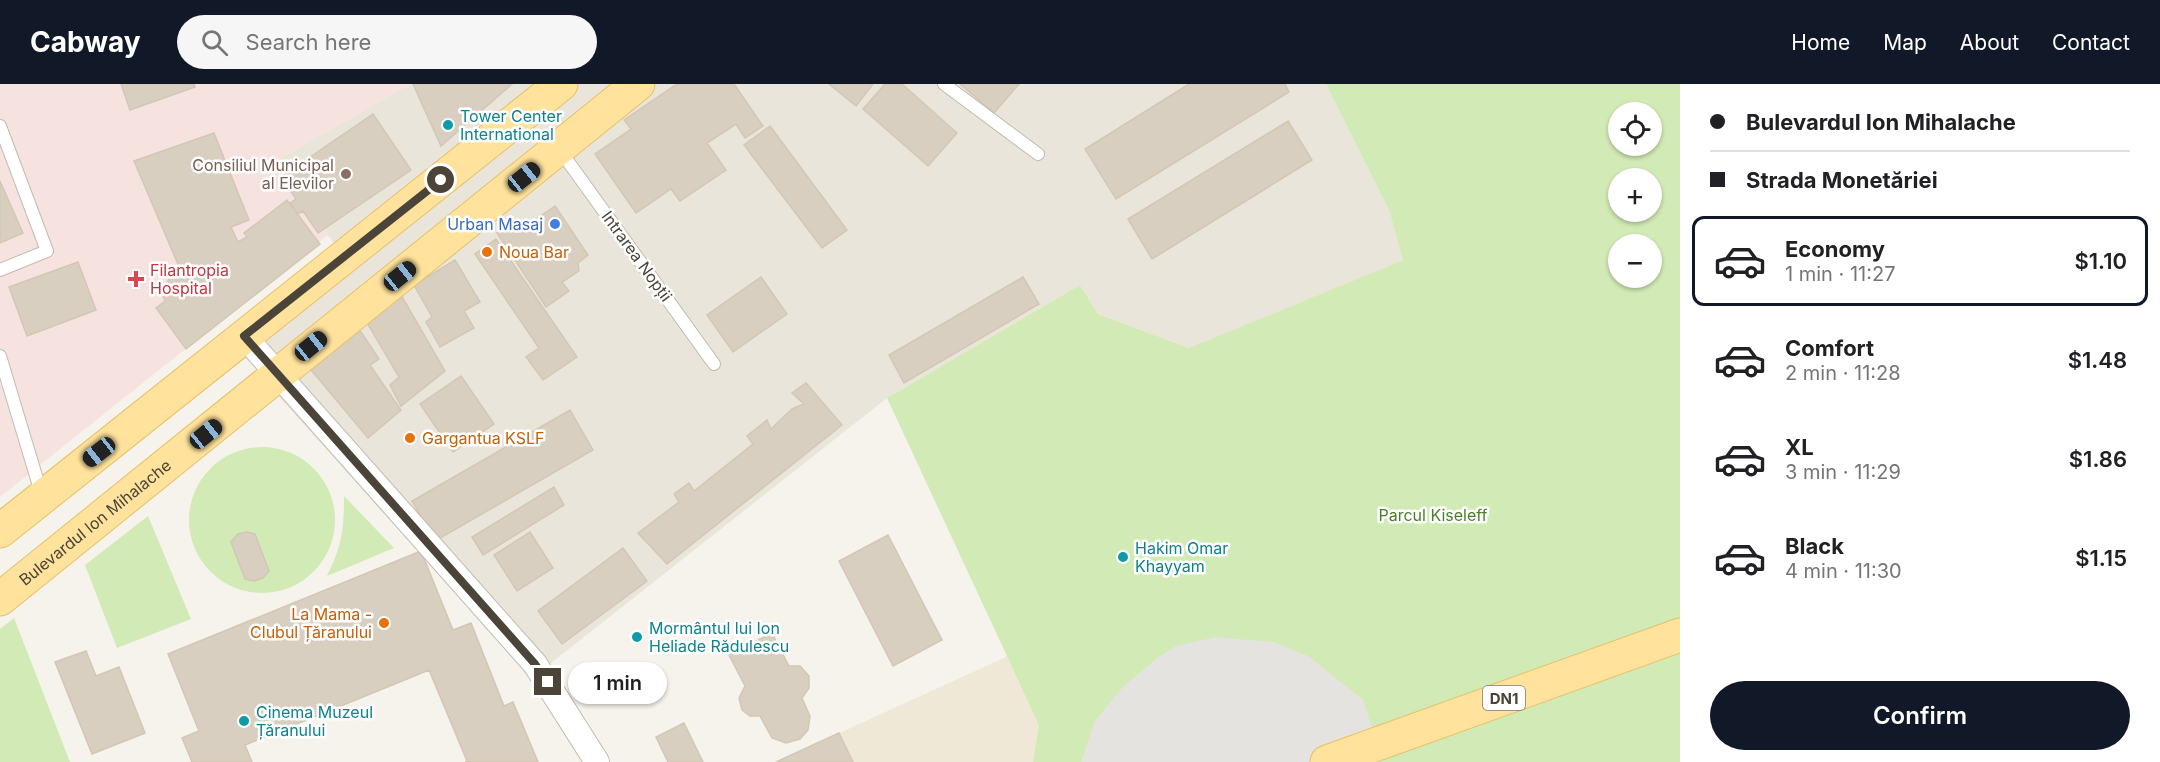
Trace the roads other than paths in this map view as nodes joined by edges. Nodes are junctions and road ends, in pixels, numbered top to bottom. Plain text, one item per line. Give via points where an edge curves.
1 (561, 84) edge
2 (638, 84) edge
3 (944, 84) edge
4 (0, 126) edge
5 (559, 149) junction
6 (1038, 154) dead end
7 (0, 270) edge
8 (244, 336) junction
9 (0, 356) edge
10 (714, 364) dead end
11 (275, 374) junction
12 (42, 497) junction
13 (0, 531) edge
14 (0, 599) edge
15 (1680, 635) edge
16 (597, 762) edge
17 (1327, 762) edge

1 - 8 main road
2 - 5 main road, Bulevardul Ion Mihalache
3 - 6 lane
4 - 7 lane via 47,251
5 - 10 lane, Intrarea Nopții
5 - 11 main road, Bulevardul Ion Mihalache
8 - 11 street
8 - 12 main road
9 - 12 lane
11 - 14 main road, Bulevardul Ion Mihalache
11 - 16 street via 535,664
12 - 13 main road
15 - 17 main road, DN1

